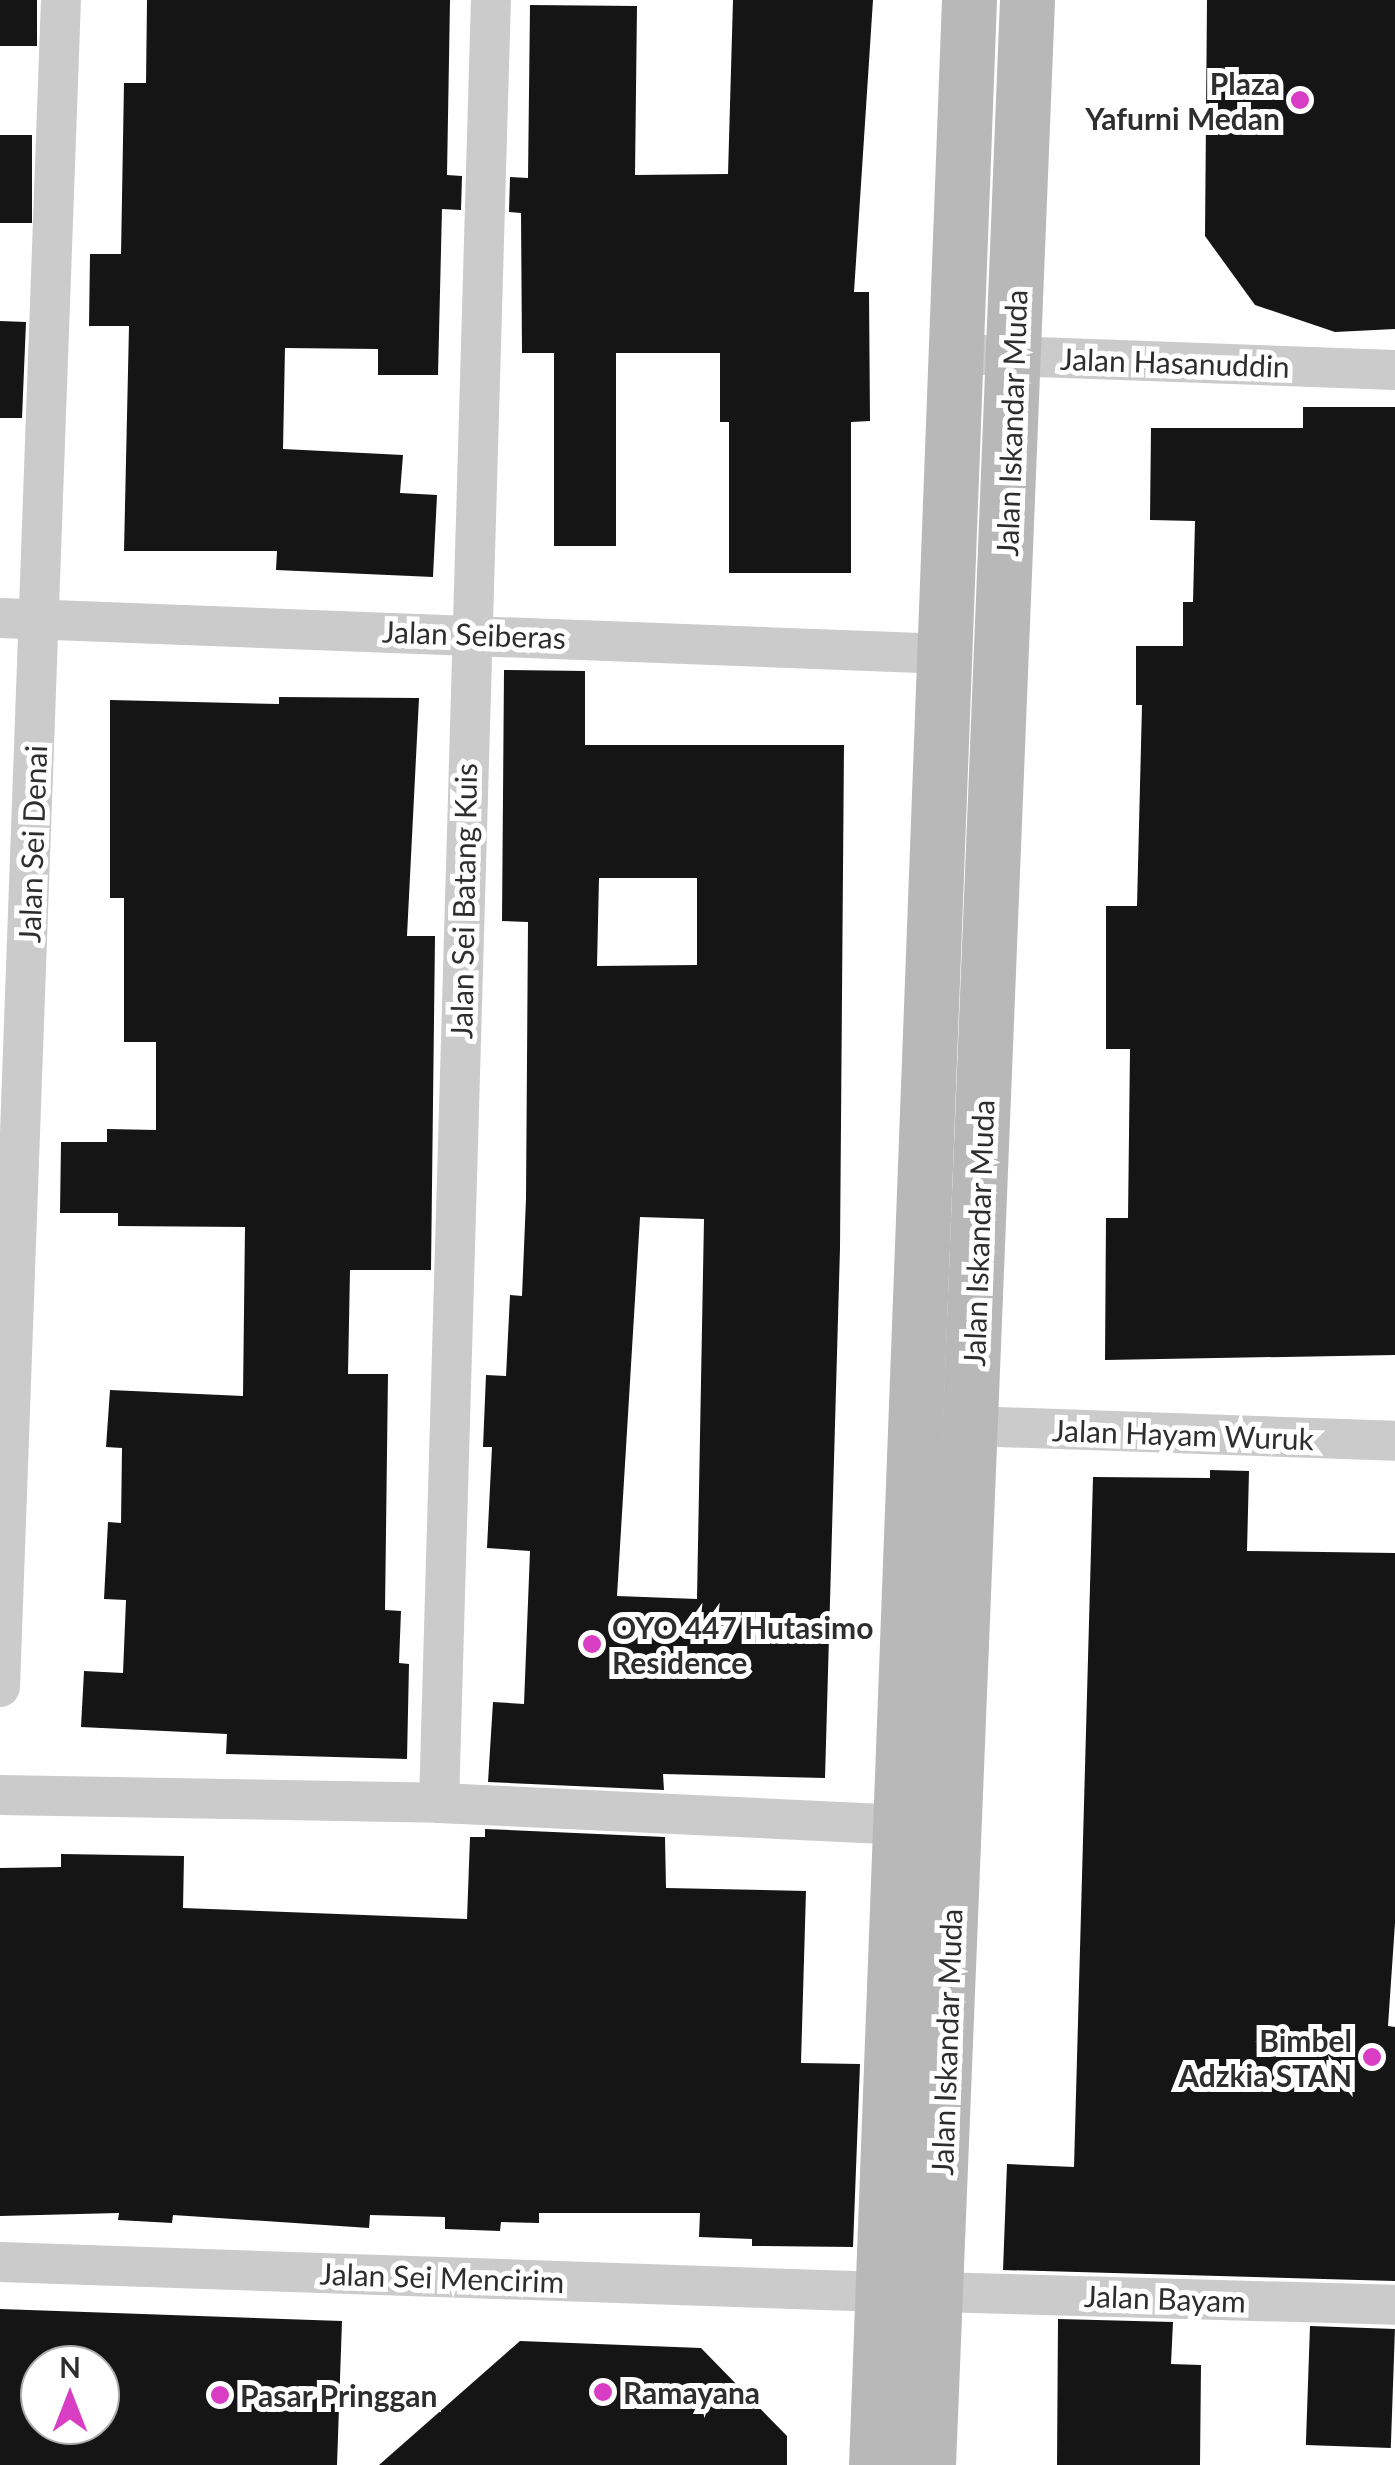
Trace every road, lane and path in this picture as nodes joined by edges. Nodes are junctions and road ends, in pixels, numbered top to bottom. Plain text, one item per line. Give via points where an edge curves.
1 (61, 0) edge
2 (491, 0) edge
3 (969, 0) edge
4 (1027, 0) edge
5 (955, 354) junction
6 (1014, 356) junction
7 (1395, 370) edge
8 (0, 618) edge
9 (40, 619) junction
10 (470, 633) junction
11 (947, 654) junction
12 (970, 1426) junction
13 (1395, 1441) edge
14 (0, 1688) edge
15 (0, 1795) edge
16 (439, 1803) junction
17 (928, 1827) junction
18 (0, 2262) edge
19 (910, 2292) junction
20 (1395, 2305) edge
21 (876, 2465) edge
22 (928, 2465) edge

1 - 9 street, Jalan Sei Denai
2 - 10 street, Jalan Sei Batang Kuis
3 - 5 main road, Jalan Iskandar Muda
4 - 6 main road, Jalan Iskandar Muda
5 - 6 street, Jalan Hasanuddin
5 - 11 main road, Jalan Iskandar Muda
6 - 7 street, Jalan Hasanuddin
6 - 12 main road, Jalan Iskandar Muda
8 - 9 street, Jalan Seiberas
9 - 10 street, Jalan Seiberas
9 - 14 street, Jalan Sei Denai
10 - 11 street, Jalan Seiberas
10 - 16 street, Jalan Sei Batang Kuis
11 - 17 main road, Jalan Iskandar Muda
12 - 13 street, Jalan Hayam Wuruk
12 - 17 main road, Jalan Iskandar Muda
15 - 16 street
16 - 17 street
17 - 19 main road, Jalan Iskandar Muda
18 - 19 street, Jalan Sei Mencirim
19 - 20 street, Jalan Bayam
19 - 21 main road, Jalan Iskandar Muda
19 - 22 main road, Jalan Iskandar Muda

